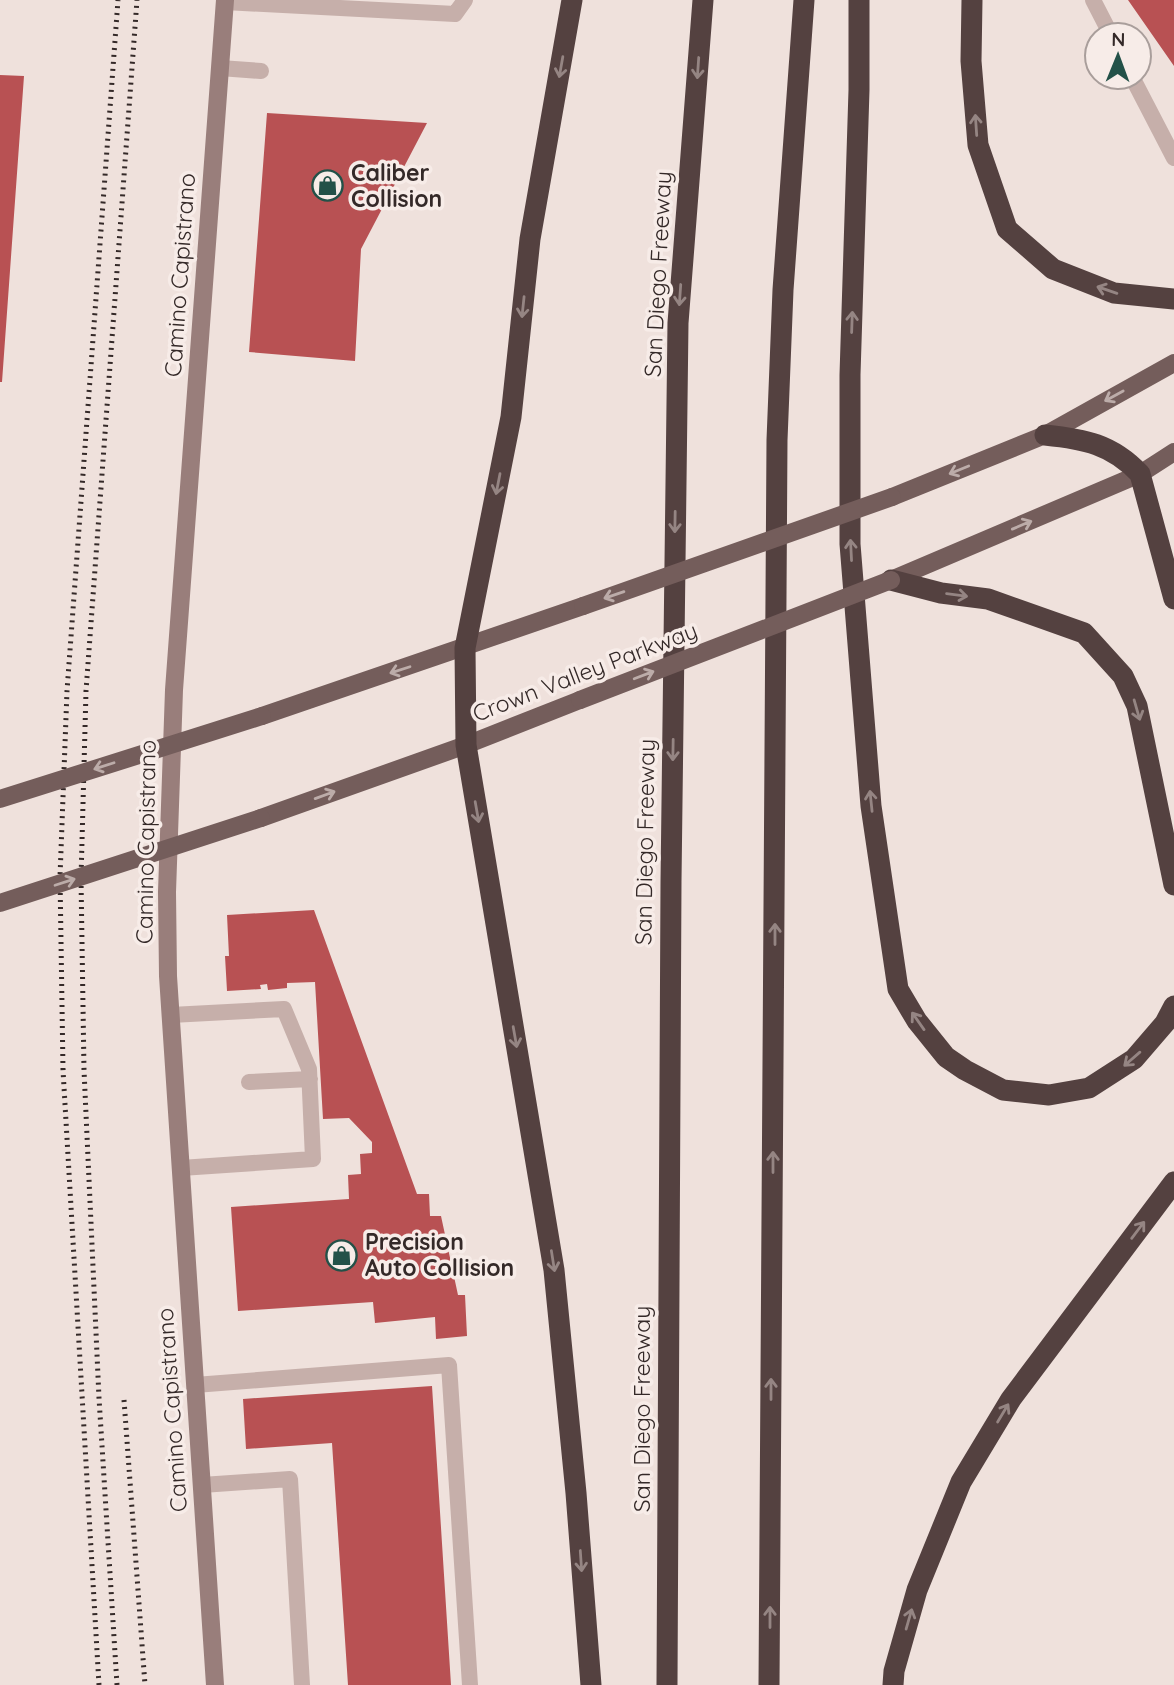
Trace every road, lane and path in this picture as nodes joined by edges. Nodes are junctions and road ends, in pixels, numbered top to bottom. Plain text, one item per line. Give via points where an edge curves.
1 (465, 0) edge
2 (572, 0) edge
3 (703, 0) edge
4 (804, 0) edge
5 (859, 0) edge
6 (972, 0) edge
7 (1093, 0) edge
8 (225, 1) edge
9 (1104, 21) edge
10 (220, 68) junction
11 (261, 71) dead end
12 (1139, 91) edge
13 (1174, 158) edge
14 (1174, 299) edge
15 (1174, 363) edge
16 (1045, 435) junction
17 (1174, 452) edge
18 (1140, 474) junction
19 (891, 580) junction
20 (1174, 599) edge
21 (465, 648) junction
22 (466, 745) junction
23 (0, 799) edge
24 (1174, 885) edge
25 (0, 903) edge
26 (1174, 1006) edge
27 (171, 1015) junction
28 (310, 1079) junction
29 (249, 1082) dead end
30 (181, 1168) junction
31 (1174, 1182) edge
32 (195, 1385) junction
33 (202, 1485) junction
34 (215, 1685) edge
35 (302, 1685) edge
36 (470, 1685) edge
37 (591, 1685) edge
38 (667, 1685) edge
39 (769, 1685) edge
40 (893, 1685) edge

1 - 8 lane via 455,14
2 -> 21 highway via 530,239 511,417
3 -> 38 highway, San Diego Freeway via 678,323
39 -> 4 highway via 777,440
26 -> 5 highway via 1133,1059 1089,1088 1049,1095 1003,1090 964,1070 946,1057 898,989 871,806 850,544
14 -> 6 highway via 1114,293 1053,269 1007,229 978,145 971,61
7 - 9 lane
8 - 10 street, Camino Capistrano
10 - 11 lane
10 - 27 street, Camino Capistrano via 174,690 167,892
12 - 13 lane
15 -> 16 main road
16 - 18 highway via 1104,447 1126,458
16 -> 21 main road, bridge via 892,497
17 - 18 main road, Crown Valley Parkway
19 -> 18 main road, Crown Valley Parkway
18 - 20 highway
22 -> 19 main road, Crown Valley Parkway, bridge
19 -> 24 highway via 988,599 1084,633 1123,676 1137,706
21 - 22 highway
21 -> 23 main road, bridge
25 -> 22 main road, Crown Valley Parkway, bridge
22 -> 37 highway via 554,1270
27 - 28 lane via 284,1009
27 - 30 street, Camino Capistrano
28 - 29 lane
28 - 30 lane via 313,1159
30 - 32 street, Camino Capistrano
40 -> 31 highway via 917,1590 961,1482 1011,1399
32 - 33 street, Camino Capistrano
32 - 36 lane via 449,1365
33 - 34 street, Camino Capistrano
33 - 35 lane via 290,1479

